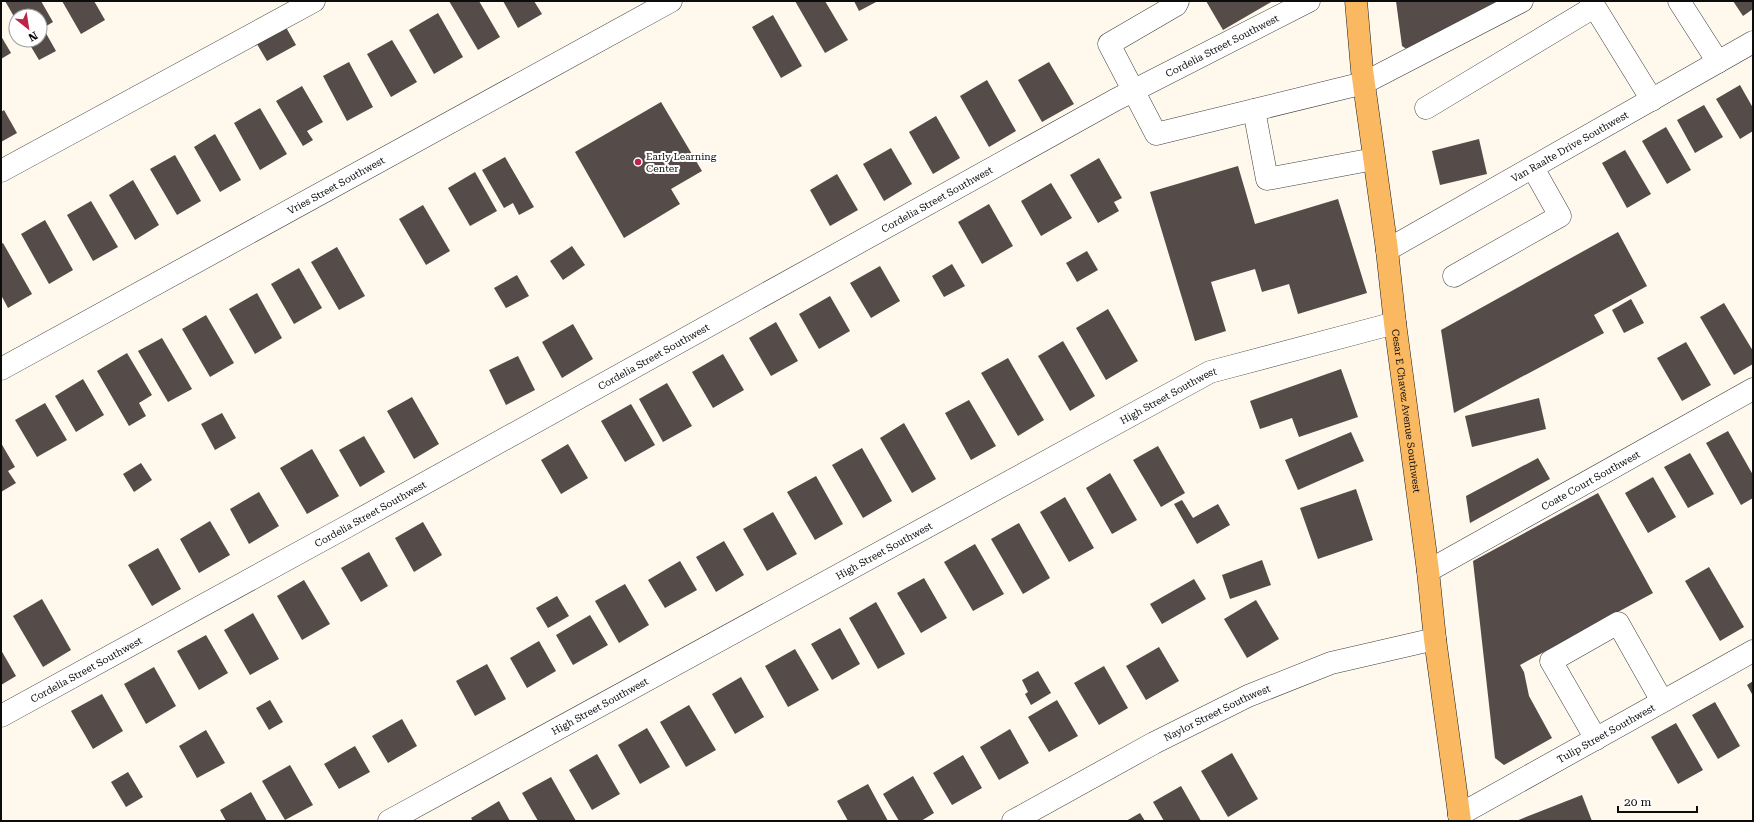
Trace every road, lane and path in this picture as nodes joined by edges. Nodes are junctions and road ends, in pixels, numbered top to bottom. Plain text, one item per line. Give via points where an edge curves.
1 (314, 1) edge
2 (671, 1) edge
3 (1178, 1) edge
4 (1309, 1) edge
5 (1356, 1) edge
6 (1522, 1) edge
7 (1679, 1) edge
8 (1593, 4) edge
9 (1753, 42) edge
10 (1718, 62) junction
11 (1364, 83) junction
12 (1133, 90) junction
13 (1652, 100) junction
14 (1426, 108) dead end
15 (1254, 110) junction
16 (1374, 159) junction
17 (1533, 168) junction
18 (1, 172) edge
19 (1387, 250) junction
20 (1454, 276) dead end
21 (1395, 323) junction
22 (1, 368) edge
23 (1753, 389) edge
24 (1428, 571) junction
25 (1435, 639) junction
26 (1753, 651) edge
27 (1662, 701) junction
28 (1, 716) edge
29 (1596, 739) junction
30 (1459, 818) edge
31 (389, 821) edge
32 (1013, 821) edge

1 - 18 street
2 - 22 street, Vries Street Southwest
3 - 12 street via 1176,5 1109,44
4 - 12 street, Cordelia Street Southwest
5 - 11 main road, Cesar E Chavez Avenue Southwest
6 - 11 street
7 - 10 street
8 - 13 street
8 - 14 street
9 - 10 street, Van Raalte Drive Southwest
10 - 13 street, Van Raalte Drive Southwest
11 - 15 street
11 - 16 main road, Cesar E Chavez Avenue Southwest
12 - 15 street via 1156,134
12 - 28 street, Cordelia Street Southwest
13 - 17 street, Van Raalte Drive Southwest
15 - 16 street via 1267,179
16 - 19 main road, Cesar E Chavez Avenue Southwest
17 - 19 street, Van Raalte Drive Southwest
17 - 20 street via 1560,216
19 - 21 main road, Cesar E Chavez Avenue Southwest
21 - 24 main road, Cesar E Chavez Avenue Southwest
21 - 31 street, High Street Southwest via 1210,372
23 - 24 street, Coate Court Southwest
24 - 25 main road, Cesar E Chavez Avenue Southwest
25 - 30 main road, Cesar E Chavez Avenue Southwest
25 - 32 street, Naylor Street Southwest via 1331,663 1248,696 1154,743
26 - 27 street, Tulip Street Southwest
27 - 29 street, Tulip Street Southwest
27 - 29 street via 1618,623 1551,661
29 - 30 street, Tulip Street Southwest

